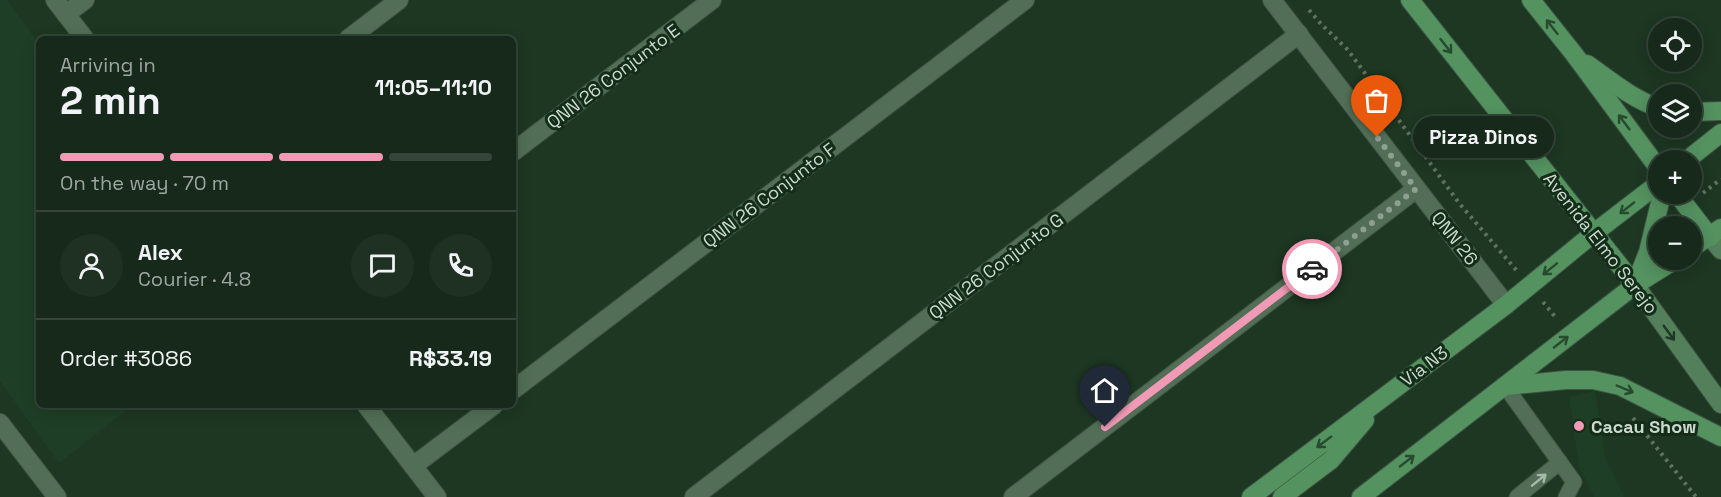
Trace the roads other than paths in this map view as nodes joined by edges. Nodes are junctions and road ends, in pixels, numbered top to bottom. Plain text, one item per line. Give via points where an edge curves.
1 (85, 0) edge
2 (399, 0) edge
3 (712, 0) edge
4 (1025, 0) edge
5 (1272, 0) edge
6 (1410, 0) edge
7 (1531, 0) edge
8 (61, 7) edge
9 (1299, 34) junction
10 (83, 36) edge
11 (352, 36) edge
12 (1574, 54) junction
13 (1648, 104) edge
14 (1721, 111) edge
15 (1702, 112) edge
16 (1721, 134) edge
17 (516, 150) edge
18 (1700, 150) edge
19 (1648, 154) edge
20 (1416, 189) junction
21 (1648, 191) edge
22 (1660, 204) edge
23 (1686, 204) edge
24 (1594, 233) junction
25 (1717, 238) edge
26 (1702, 244) edge
27 (1659, 270) edge
28 (1635, 285) junction
29 (1506, 305) junction
30 (1505, 386) junction
31 (516, 388) edge
32 (1388, 393) junction
33 (1721, 404) edge
34 (368, 408) edge
35 (490, 408) edge
36 (0, 423) edge
37 (1721, 437) edge
38 (1560, 462) junction
39 (413, 466) junction
40 (57, 497) edge
41 (437, 497) edge
42 (694, 497) edge
43 (1013, 497) edge
44 (1251, 497) edge
45 (1282, 497) edge
46 (1361, 497) edge
47 (1517, 497) edge
48 (1566, 497) edge

1 - 8 street
2 - 11 street
3 - 17 street, QNN 26 Conjunto E
4 - 31 street, QNN 26 Conjunto F
5 - 9 street, QNN 26
6 -> 24 main road, Avenida Elmo Serejo
12 -> 7 main road
8 - 10 street
9 - 20 street, QNN 26
9 - 42 street, QNN 26 Conjunto G
12 - 13 main road
19 -> 12 main road
14 - 15 main road
16 - 18 main road
20 - 29 street, QNN 26
20 - 43 street
21 -> 24 main road, Via N3
22 - 28 main road
23 - 25 main road
24 - 28 main road, Avenida Elmo Serejo
24 -> 29 main road, Via N3
25 - 26 main road
27 - 28 main road
30 -> 28 main road
28 -> 33 main road, Avenida Elmo Serejo
29 - 32 main road, Via N3
30 -> 37 main road via 1566,380 1620,386
30 - 38 lane
46 -> 30 main road
32 -> 44 main road, Via N3
32 - 45 main road via 1331,460
34 - 39 street
35 - 39 street
36 - 40 street
47 -> 38 lane
38 - 48 lane via 1574,482
39 - 41 street

